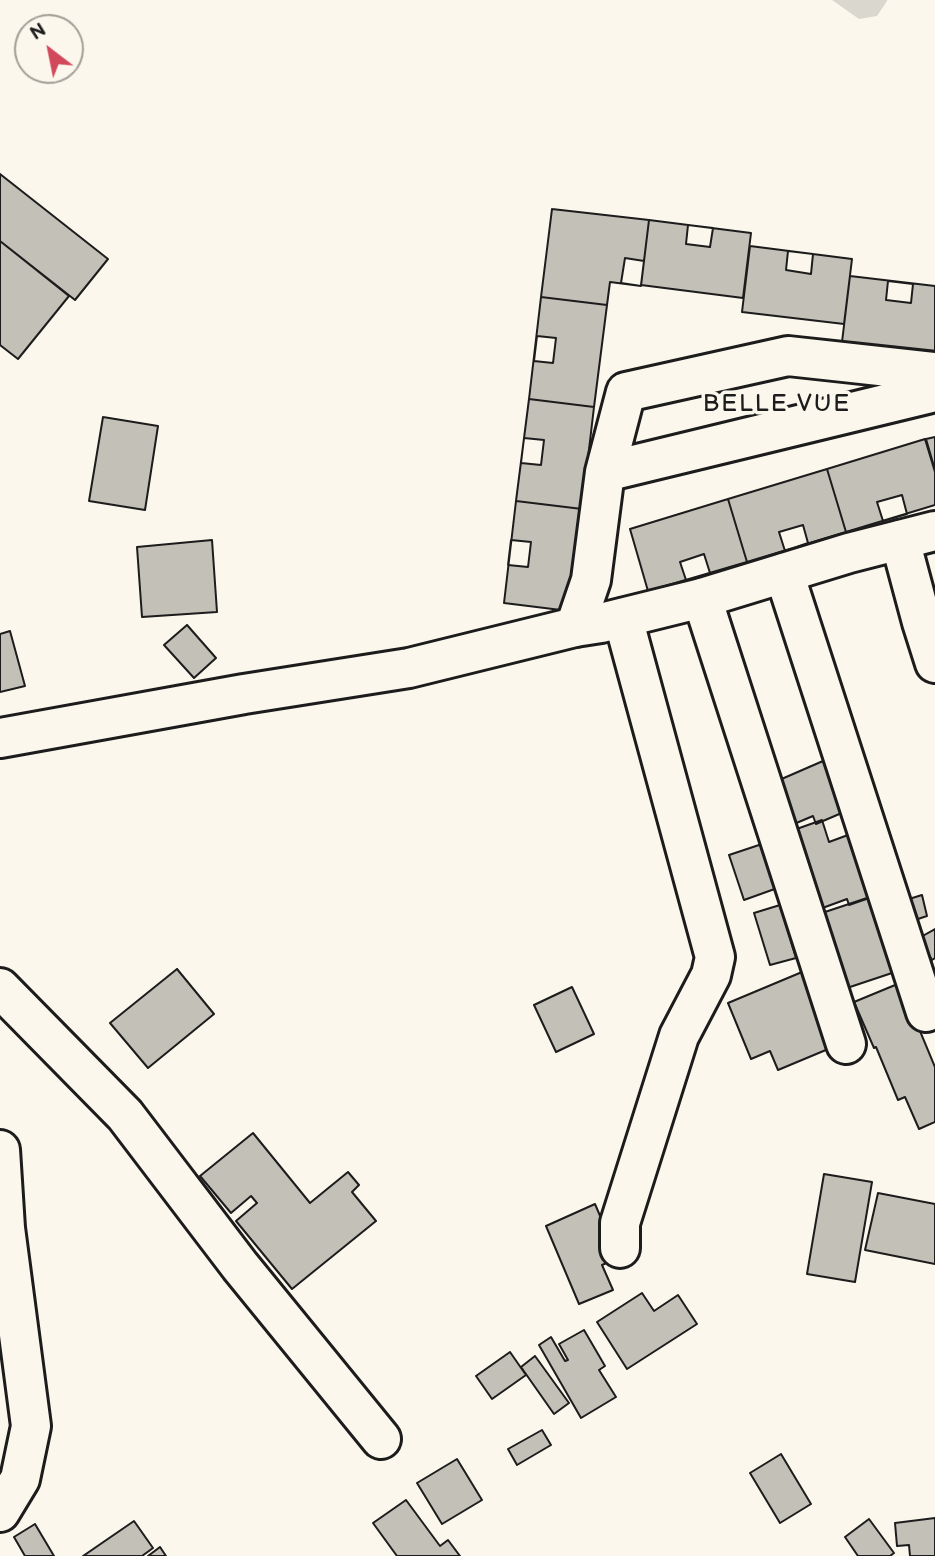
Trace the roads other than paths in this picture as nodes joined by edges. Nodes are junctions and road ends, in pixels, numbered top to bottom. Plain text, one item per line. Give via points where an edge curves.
1 (935, 372) edge
2 (935, 392) edge
3 (605, 472) junction
4 (918, 536) edge
5 (784, 573) junction
6 (702, 598) junction
7 (623, 618) junction
8 (575, 627) junction
9 (935, 663) edge
10 (0, 738) edge
11 (0, 988) edge
12 (926, 1012) dead end
13 (846, 1044) dead end
14 (0, 1150) edge
15 (620, 1248) dead end
16 (381, 1439) dead end
17 (0, 1512) edge

1 - 3 street via 788,356 626,392
2 - 3 street
3 - 8 street via 591,580
4 - 5 street
4 - 9 street via 922,622
5 - 6 street
5 - 12 street
6 - 7 street
6 - 13 street
7 - 8 street
7 - 15 street via 715,957 711,975 679,1036 620,1223
8 - 10 street via 409,668
11 - 16 street via 125,1115
14 - 17 street via 30,1426 20,1479

